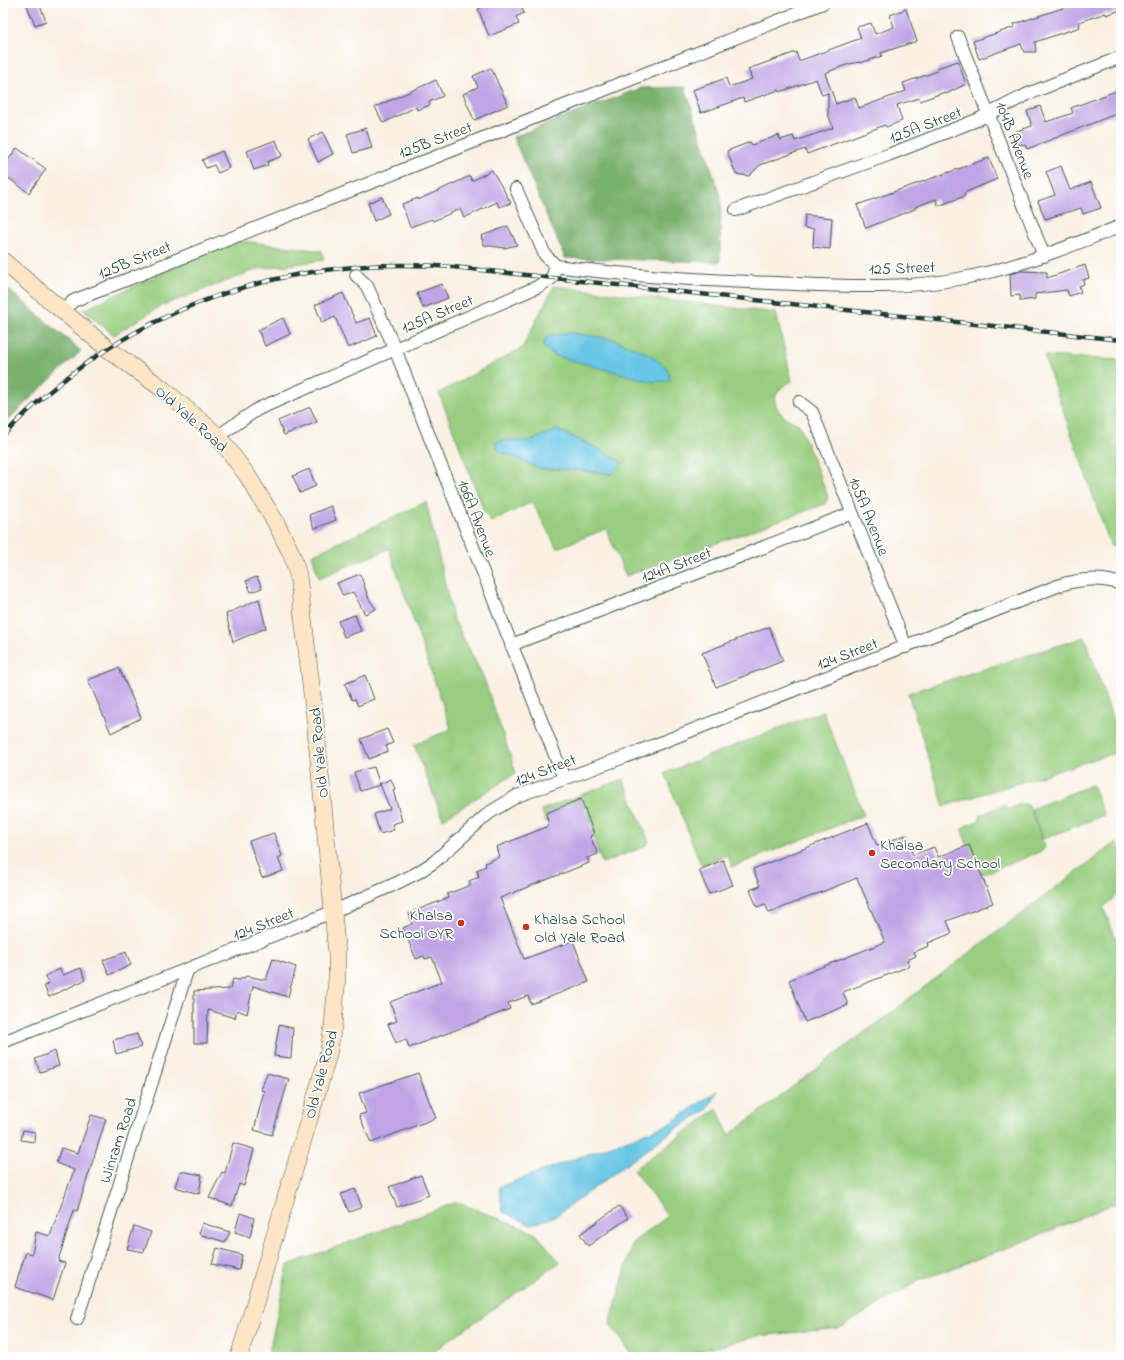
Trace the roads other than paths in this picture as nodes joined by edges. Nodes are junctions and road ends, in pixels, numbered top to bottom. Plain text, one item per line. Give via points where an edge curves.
1 (823, 3) edge
2 (958, 37) dead end
3 (1121, 58) edge
4 (989, 116) junction
5 (516, 189) dead end
6 (736, 210) dead end
7 (1121, 226) edge
8 (1044, 256) junction
9 (3, 261) edge
10 (556, 266) junction
11 (356, 275) dead end
12 (63, 312) junction
13 (394, 349) junction
14 (799, 402) dead end
15 (218, 436) junction
16 (852, 513) junction
17 (1121, 584) edge
18 (511, 645) junction
19 (906, 647) junction
20 (564, 778) junction
21 (332, 912) junction
22 (187, 971) junction
23 (3, 1042) edge
24 (77, 1319) dead end
25 (239, 1357) edge

1 - 12 street, 125B Street via 73,301
2 - 4 street, 104B Avenue
3 - 4 street, 125A Street via 1028,94
4 - 6 street, 125A Street
4 - 8 street, 104B Avenue
5 - 10 street via 545,255
7 - 8 street, 125 Street
8 - 10 street, 125 Street via 978,275 929,283 816,284 675,278
9 - 12 main road, Old Yale Road
10 - 13 street, 125A Street via 552,278 537,287
11 - 13 street, 106A Avenue via 367,286
12 - 15 main road, Old Yale Road via 164,390
13 - 15 street, 125A Street via 258,409
13 - 18 street, 106A Avenue
14 - 16 street, 105A Avenue via 812,412
15 - 21 main road, Old Yale Road via 248,475 275,521 292,554 298,575 315,719
16 - 18 street, 124A Street
16 - 19 street, 105A Avenue
17 - 19 street, 124 Street via 1093,579 1076,580
18 - 20 street, 106A Avenue
19 - 20 street, 124 Street
20 - 21 street, 124 Street via 517,796 488,813 448,851 417,873
21 - 22 street, 124 Street
21 - 25 main road, Old Yale Road via 337,978 328,1055
22 - 23 street, 124 Street
22 - 24 street, Winram Road

